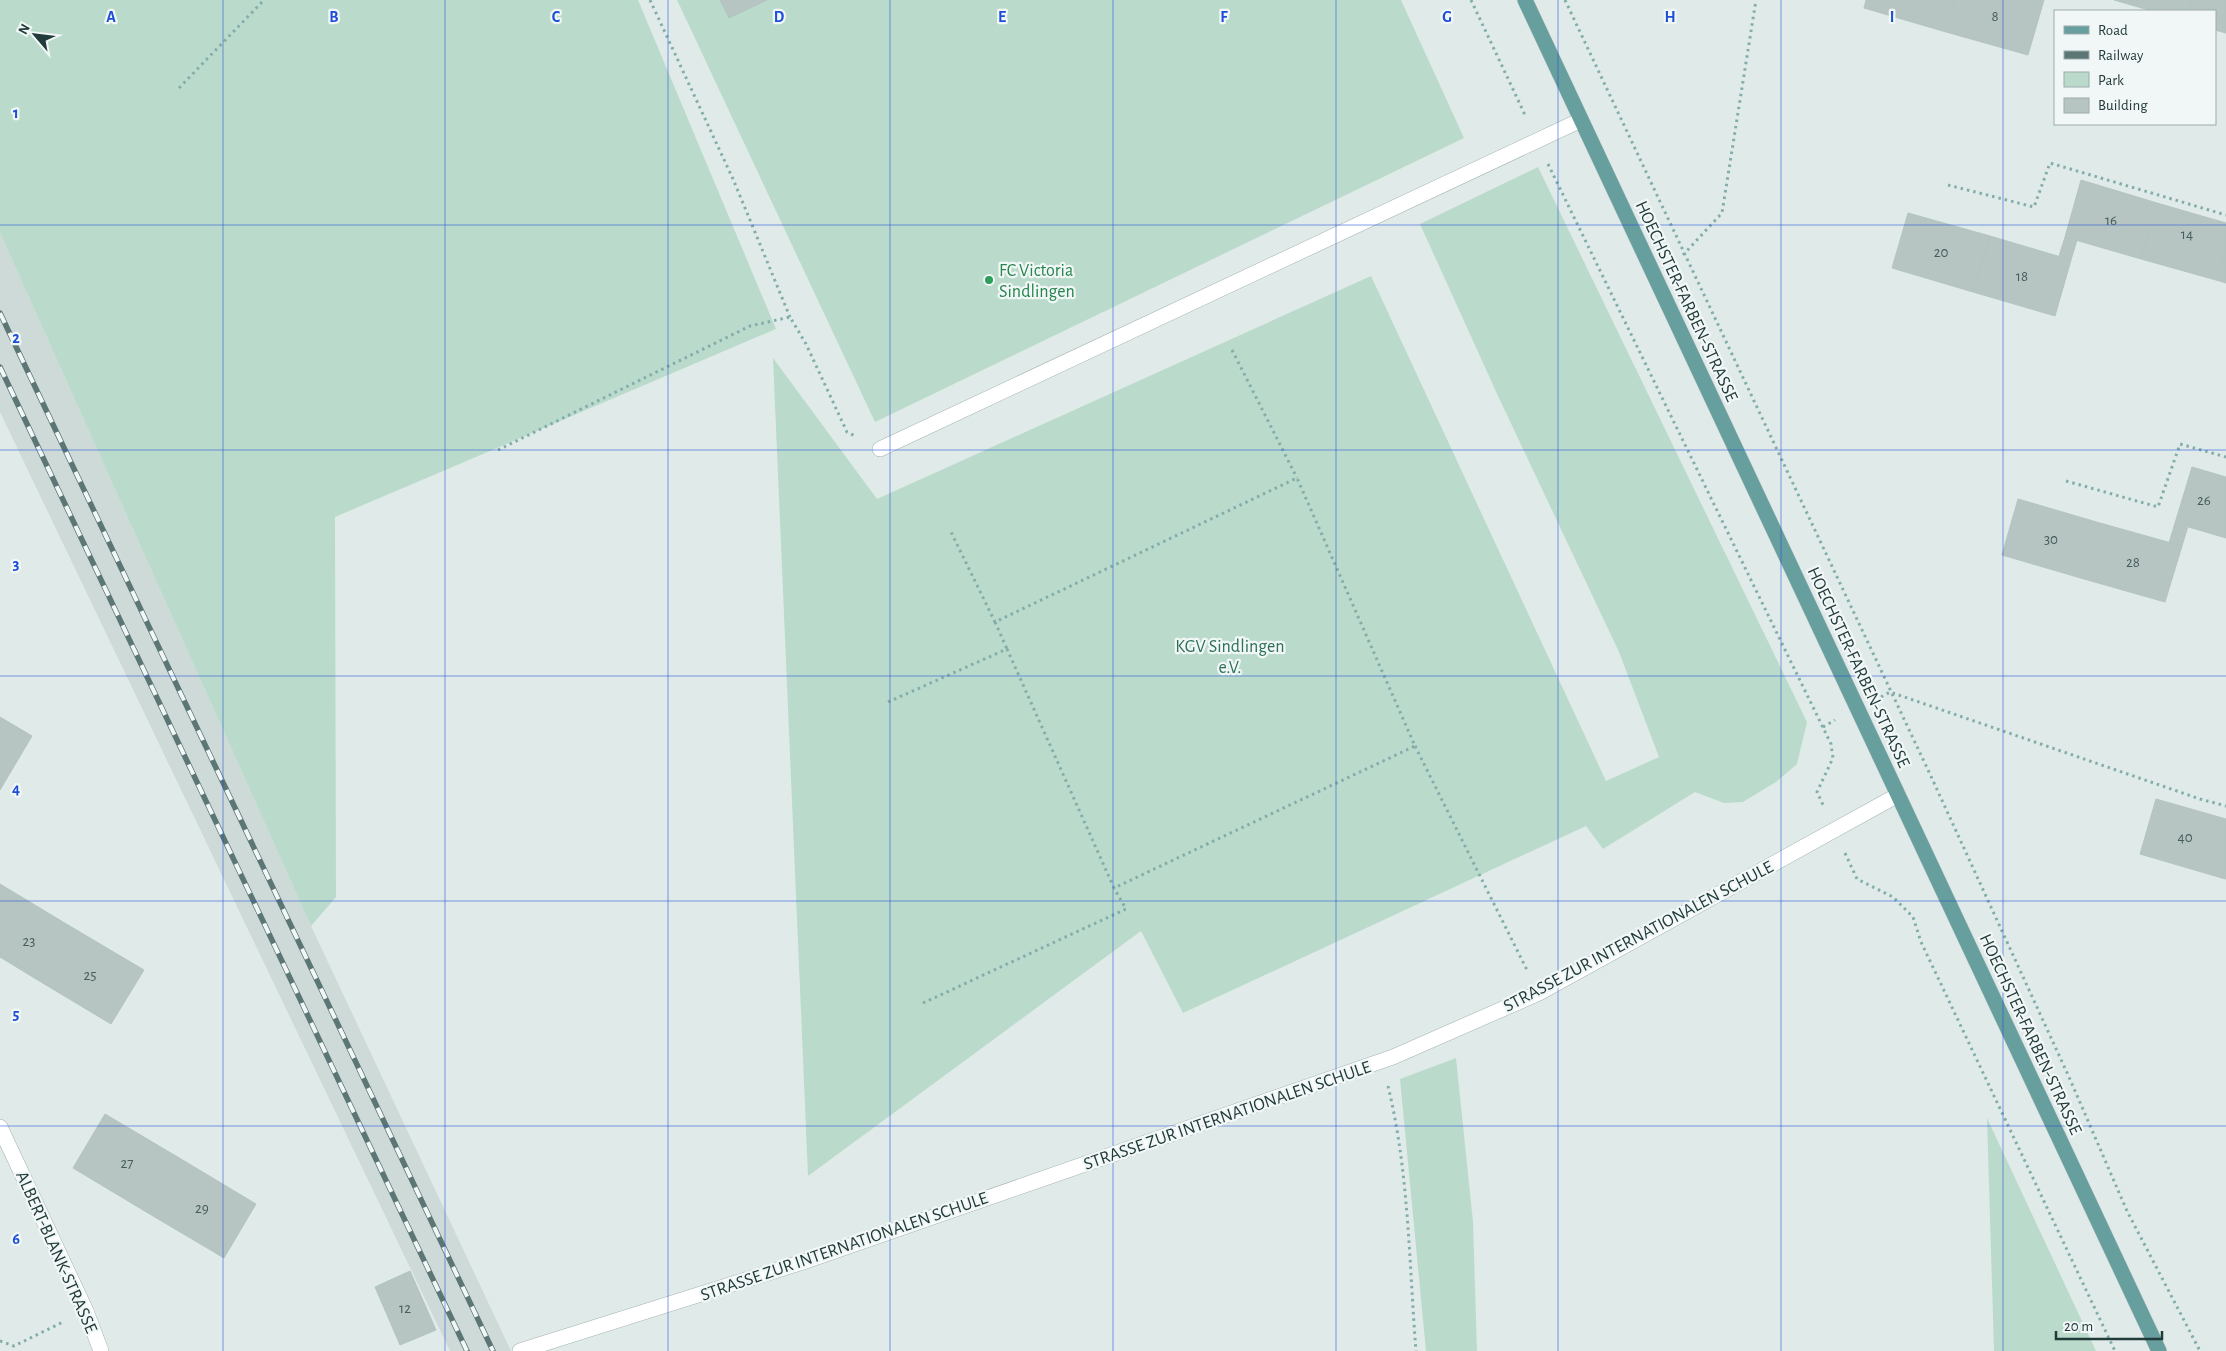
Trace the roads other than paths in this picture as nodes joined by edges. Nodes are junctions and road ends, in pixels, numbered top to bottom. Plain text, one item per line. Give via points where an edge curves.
1 (1525, 0) edge
2 (1581, 120) junction
3 (880, 449) road end
4 (1898, 795) junction
5 (0, 1127) edge
6 (101, 1351) edge
7 (520, 1351) edge
8 (2159, 1351) edge

1 - 2 main road, HOECHSTER-FARBEN-STRASSE
2 - 3 street
2 - 4 main road, HOECHSTER-FARBEN-STRASSE
4 - 7 street, STRASSE ZUR INTERNATIONALEN SCHULE via 1539,993 1382,1062 806,1260
4 - 8 main road, HOECHSTER-FARBEN-STRASSE
5 - 6 street, ALBERT-BLANK-STRASSE via 86,1311

